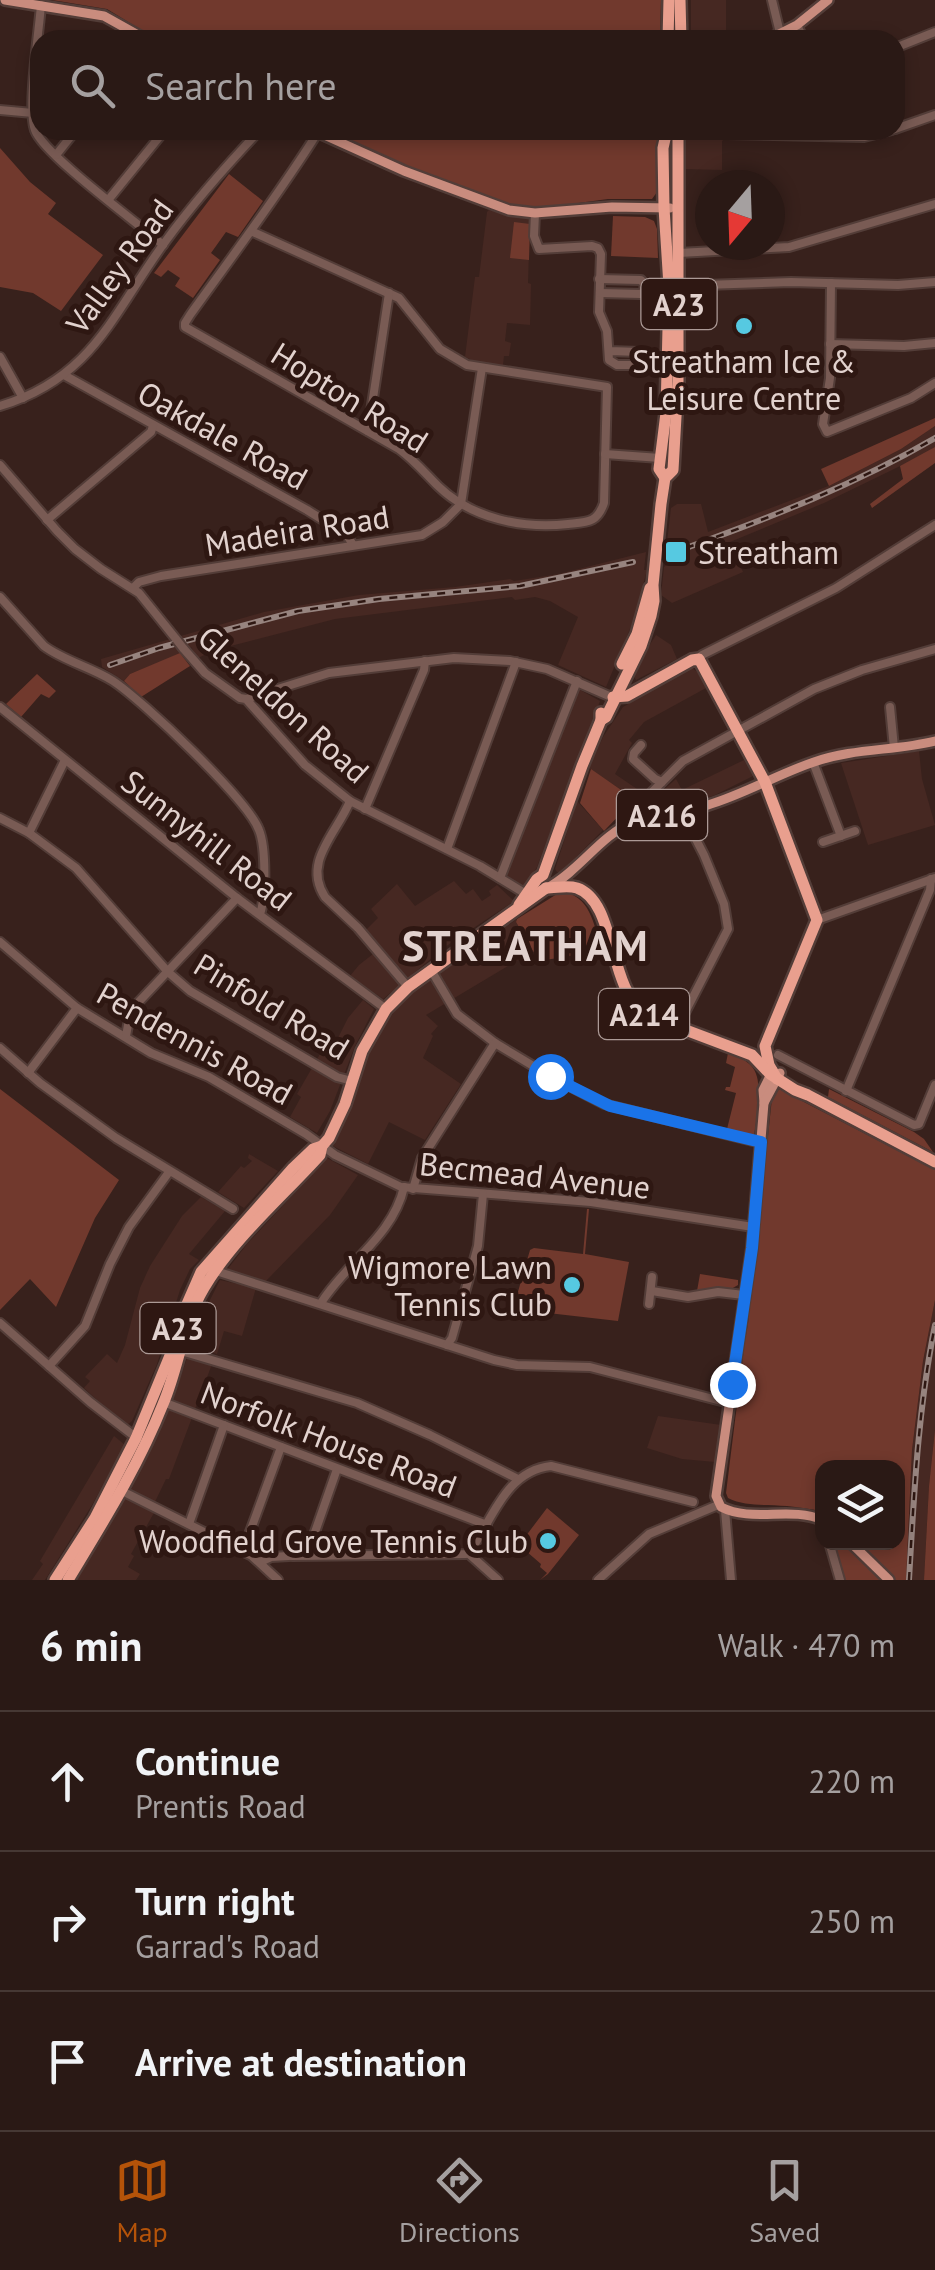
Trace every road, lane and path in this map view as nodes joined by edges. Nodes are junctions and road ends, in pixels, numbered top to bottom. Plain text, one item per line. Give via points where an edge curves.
1 (5, 0) edge
2 (669, 0) edge
3 (680, 0) edge
4 (772, 0) edge
5 (828, 0) edge
6 (14, 1) edge
7 (41, 5) junction
8 (797, 25) junction
9 (39, 30) edge
10 (129, 30) edge
11 (668, 30) edge
12 (680, 30) edge
13 (779, 30) edge
14 (786, 30) edge
15 (799, 30) edge
16 (935, 32) edge
17 (905, 44) edge
18 (0, 110) edge
19 (30, 114) edge
20 (935, 115) edge
21 (905, 126) edge
22 (43, 140) edge
23 (68, 140) edge
24 (156, 140) edge
25 (253, 140) edge
26 (311, 140) edge
27 (337, 140) edge
28 (669, 140) edge
29 (56, 155) junction
30 (109, 200) junction
31 (935, 204) edge
32 (671, 208) junction
33 (536, 213) junction
34 (250, 231) junction
35 (163, 245) junction
36 (679, 253) junction
37 (600, 279) junction
38 (935, 282) edge
39 (831, 283) junction
40 (674, 286) junction
41 (389, 293) junction
42 (600, 293) junction
43 (935, 343) edge
44 (830, 344) junction
45 (609, 351) dead end
46 (0, 357) edge
47 (482, 368) junction
48 (64, 375) junction
49 (935, 382) edge
50 (23, 398) junction
51 (0, 406) edge
52 (153, 426) junction
53 (368, 431) junction
54 (605, 454) junction
55 (660, 458) junction
56 (0, 465) edge
57 (665, 478) junction
58 (462, 504) junction
59 (47, 520) junction
60 (935, 525) edge
61 (352, 545) junction
62 (653, 586) junction
63 (134, 588) junction
64 (0, 597) edge
65 (935, 648) edge
66 (699, 658) junction
67 (426, 661) junction
68 (516, 662) junction
69 (626, 676) junction
70 (578, 681) junction
71 (638, 688) junction
72 (612, 696) junction
73 (246, 699) junction
74 (0, 707) edge
75 (890, 707) dead end
76 (736, 731) junction
77 (935, 741) edge
78 (640, 745) dead end
79 (894, 748) junction
80 (64, 760) junction
81 (814, 762) junction
82 (662, 782) junction
83 (764, 782) junction
84 (646, 799) dead end
85 (350, 801) junction
86 (366, 809) junction
87 (682, 812) junction
88 (0, 818) edge
89 (855, 830) dead end
90 (29, 833) junction
91 (841, 836) junction
92 (823, 842) dead end
93 (447, 849) junction
94 (573, 871) junction
95 (543, 874) junction
96 (500, 878) junction
97 (933, 879) edge
98 (546, 888) junction
99 (583, 890) junction
100 (526, 894) junction
101 (237, 898) junction
102 (516, 910) junction
103 (260, 914) junction
104 (817, 920) junction
105 (0, 942) edge
106 (430, 970) junction
107 (168, 972) junction
108 (408, 987) junction
109 (77, 1008) junction
110 (386, 1009) junction
111 (677, 1028) junction
112 (126, 1036) junction
113 (495, 1043) junction
114 (0, 1048) edge
115 (752, 1056) junction
116 (773, 1065) junction
117 (28, 1072) junction
118 (352, 1081) junction
119 (935, 1084) edge
120 (846, 1091) junction
121 (821, 1092) junction
122 (761, 1142) junction
123 (322, 1146) junction
124 (935, 1162) edge
125 (168, 1172) junction
126 (408, 1188) junction
127 (483, 1194) junction
128 (233, 1209) dead end
129 (753, 1226) junction
130 (220, 1265) junction
131 (652, 1276) dead end
132 (652, 1291) junction
133 (744, 1295) junction
134 (321, 1303) junction
135 (649, 1304) dead end
136 (0, 1323) edge
137 (449, 1342) junction
138 (181, 1350) junction
139 (49, 1366) junction
140 (159, 1401) junction
141 (729, 1403) junction
142 (224, 1425) junction
143 (141, 1442) junction
144 (280, 1447) junction
145 (337, 1469) junction
146 (518, 1479) junction
147 (117, 1489) junction
148 (693, 1502) dead end
149 (722, 1507) junction
150 (815, 1518) edge
151 (189, 1524) junction
152 (487, 1526) junction
153 (831, 1550) edge
154 (858, 1550) edge
155 (244, 1551) junction
156 (468, 1553) junction
157 (307, 1555) junction
158 (260, 1562) junction
159 (55, 1580) edge
160 (68, 1580) edge
161 (278, 1580) edge
162 (498, 1580) edge
163 (598, 1580) edge
164 (732, 1580) edge
165 (840, 1580) edge
166 (889, 1580) edge

1 - 6 main road
2 - 11 highway
3 - 12 highway
4 - 13 street
5 - 8 main road
6 - 7 main road
7 - 9 street
7 - 10 main road via 104,16
8 - 14 main road
8 - 15 street
16 - 17 street
18 - 19 street
20 - 21 street
22 - 29 street
23 - 29 street
24 - 30 street
25 - 35 street, Valley Road
26 - 34 street, Hopton Road
27 - 33 main road via 470,197
28 - 32 highway, A23 via 664,148
29 - 30 street
30 - 35 street
31 - 36 street via 790,247
32 - 33 main road
32 - 36 highway, A23
32 - 40 highway, A23
33 - 37 street via 537,248 598,248
34 - 41 street
34 - 53 street, Hopton Road via 185,327
35 - 48 street, Valley Road via 97,343
36 - 40 highway, A23
37 - 42 street
37 - 42 street via 642,280 646,288 640,294
38 - 39 street
39 - 40 street
39 - 44 street
40 - 55 highway, A23
40 - 57 highway, A23 via 678,380 674,463
41 - 47 street via 440,349
41 - 53 street
42 - 45 street
43 - 44 street
44 - 49 street via 826,432
46 - 50 street
47 - 54 street, Hopton Road via 606,387
47 - 58 street
48 - 50 street, Valley Road
48 - 52 street, Oakdale Road
50 - 51 street, Valley Road
52 - 59 street
52 - 61 street, Oakdale Road via 307,510
53 - 58 street, Hopton Road via 412,458
54 - 55 street
54 - 58 street, Hopton Road via 604,502 588,522 527,526
55 - 57 highway, A23
56 - 59 street, Gleneldon Road
57 - 62 highway, A23
58 - 61 street, Madeira Road via 422,535
59 - 63 street, Gleneldon Road via 75,549
60 - 66 street via 836,588
61 - 63 street, Madeira Road via 160,576
62 - 69 highway, A23 via 648,626
62 - 72 highway, A23
63 - 73 street, Gleneldon Road, bridge via 205,673
64 - 103 street via 44,646 130,695 246,809 262,841
65 - 76 street via 814,689
66 - 71 highway
66 - 76 highway
67 - 68 street
67 - 73 street via 329,673
67 - 86 street
68 - 70 street
68 - 93 street
69 - 71 highway
69 - 72 highway, A23
70 - 72 street
70 - 96 street
71 - 72 highway
72 - 95 highway, A23
73 - 85 street, Gleneldon Road via 305,765
74 - 80 street, Sunnyhill Road
75 - 79 street
76 - 82 street
76 - 83 highway
77 - 79 main road, A216
78 - 82 street via 634,759
79 - 81 main road, A216
80 - 90 street
80 - 101 street, Sunnyhill Road
81 - 83 main road, A216
81 - 91 street
82 - 84 street
83 - 87 main road, A216
83 - 104 highway
85 - 86 street, Gleneldon Road
85 - 108 street via 319,856 318,887
86 - 93 street, Gleneldon Road
87 - 94 main road, A216 via 620,828
87 - 111 street via 724,904 728,929
88 - 90 street, Pinfold Road
89 - 91 street
90 - 107 street, Pinfold Road via 76,868
91 - 92 street
93 - 96 street, Gleneldon Road
94 - 98 main road, A216
94 - 99 main road
95 - 98 highway
95 - 100 highway, A23
96 - 100 street, Gleneldon Road
97 - 104 street
97 - 120 street
98 - 99 highway
98 - 102 highway, A23
99 - 111 highway, A214 via 601,914 635,1008
100 - 102 highway, A23
101 - 103 street, Sunnyhill Road
101 - 107 street
102 - 106 highway, A23
103 - 110 street, Sunnyhill Road
104 - 116 highway
105 - 109 street, Pendennis Road
106 - 108 highway, A23
106 - 113 street via 457,1014
107 - 112 street via 133,1008
107 - 118 street, Pinfold Road via 190,991
108 - 110 highway, A23
109 - 112 street, Pendennis Road
109 - 117 street
110 - 118 highway, A23
111 - 115 highway, A214
112 - 123 street, Pendennis Road
113 - 122 street via 610,1106
113 - 126 street
114 - 117 street
115 - 116 highway, A214
115 - 116 highway
116 - 121 street
116 - 121 highway, A214 via 799,1092
116 - 122 main road via 764,1090
117 - 125 street
118 - 123 highway, A23
119 - 120 street via 918,1124 911,1125
120 - 121 street
121 - 124 highway, A214
122 - 129 main road
123 - 126 street, Becmead Avenue
123 - 130 highway, A23
123 - 140 highway, A23 via 293,1168 201,1272 180,1320
125 - 128 street
125 - 139 street via 129,1227 84,1326
126 - 127 street, Becmead Avenue
126 - 134 street via 384,1230
127 - 129 street, Becmead Avenue
127 - 137 street via 478,1246
129 - 133 main road
130 - 134 street
130 - 138 highway, A23 via 200,1295
131 - 132 street
132 - 133 street
132 - 135 street
133 - 141 main road
134 - 137 street
136 - 139 street
137 - 141 street via 485,1358 590,1367
138 - 140 highway, A23
138 - 146 street via 358,1404
139 - 143 street
140 - 142 street, Norfolk House Road
140 - 143 highway, A23
141 - 149 main road via 716,1496
142 - 144 street, Norfolk House Road
142 - 151 street
143 - 147 highway, A23
144 - 145 street, Norfolk House Road
144 - 155 street
145 - 152 street, Norfolk House Road
145 - 157 street
146 - 148 street via 550,1466
146 - 152 street
147 - 151 street
147 - 159 highway, A23
147 - 160 highway, A23
149 - 150 main road
149 - 163 street via 649,1534
149 - 164 street
151 - 155 street
152 - 156 street
153 - 165 street
154 - 166 main road
155 - 158 street
156 - 157 street
156 - 162 street
157 - 158 street
158 - 161 street

